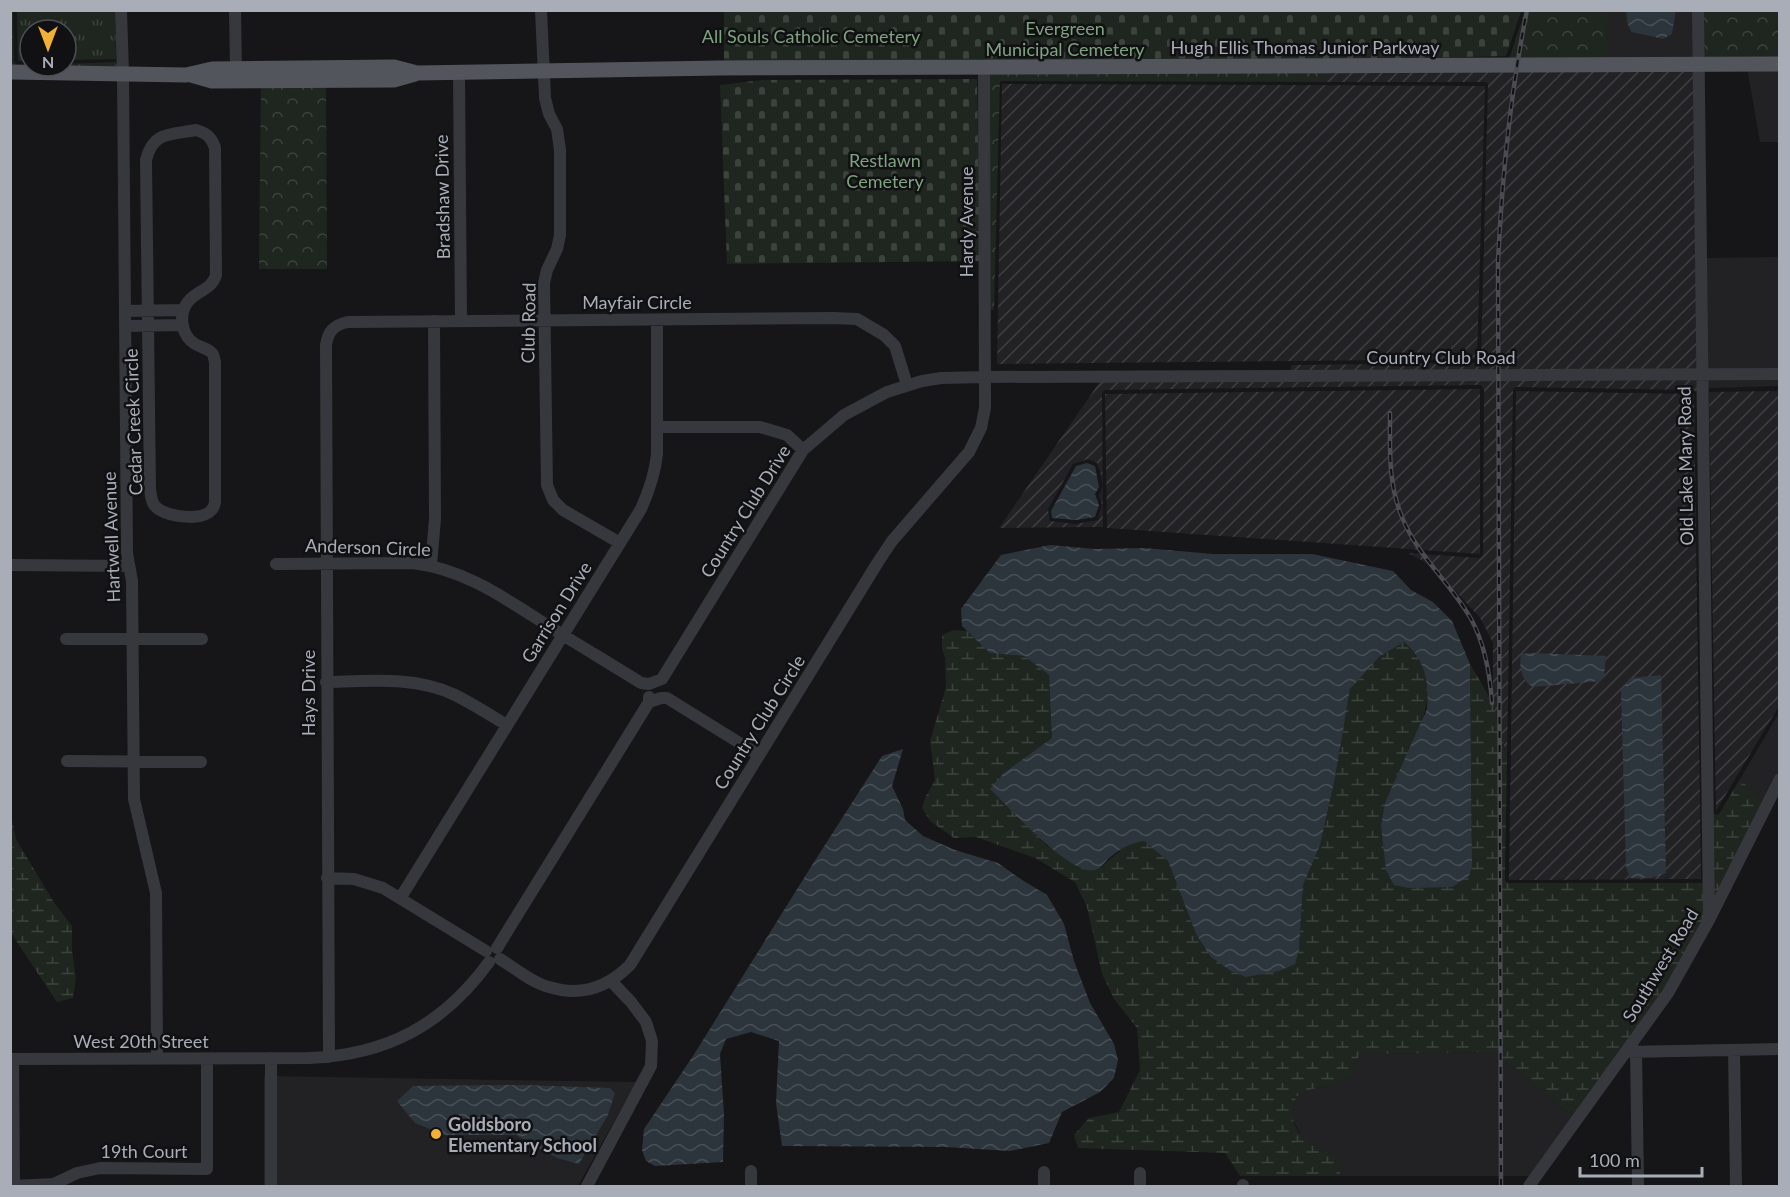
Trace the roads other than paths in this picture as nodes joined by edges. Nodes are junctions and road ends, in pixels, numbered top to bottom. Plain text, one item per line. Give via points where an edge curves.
1 (121, 10) edge
2 (235, 10) edge
3 (541, 10) edge
4 (1698, 10) edge
5 (1698, 64) junction
6 (1779, 64) edge
7 (984, 68) junction
8 (236, 69) junction
9 (542, 71) junction
10 (10, 72) edge
11 (417, 73) junction
12 (459, 73) junction
13 (123, 74) junction
14 (191, 75) junction
15 (125, 310) junction
16 (148, 310) junction
17 (183, 310) junction
18 (657, 320) junction
19 (434, 321) junction
20 (462, 321) junction
21 (544, 321) junction
22 (148, 325) junction
23 (183, 325) junction
24 (125, 326) junction
25 (331, 329) joint
26 (1701, 373) junction
27 (1779, 374) edge
28 (1103, 376) joint
29 (984, 377) junction
30 (907, 385) junction
31 (658, 427) junction
32 (803, 450) junction
33 (620, 543) junction
34 (326, 563) junction
35 (276, 564) dead end
36 (10, 565) edge
37 (431, 565) junction
38 (129, 566) junction
39 (563, 635) junction
40 (66, 639) dead end
41 (133, 639) junction
42 (202, 639) dead end
43 (326, 682) junction
44 (655, 691) junction
45 (507, 725) junction
46 (759, 755) junction
47 (67, 761) dead end
48 (201, 762) dead end
49 (132, 763) junction
50 (1779, 779) edge
51 (1773, 804) edge
52 (327, 878) junction
53 (401, 897) junction
54 (1708, 920) junction
55 (493, 955) junction
56 (611, 981) junction
57 (1779, 1049) edge
58 (1734, 1050) junction
59 (1631, 1052) junction
60 (329, 1057) junction
61 (271, 1058) junction
62 (12, 1059) edge
63 (157, 1059) junction
64 (207, 1059) junction
65 (751, 1171) dead end
66 (1044, 1172) dead end
67 (1140, 1173) dead end
68 (14, 1186) edge
69 (271, 1186) edge
70 (587, 1186) edge
71 (751, 1186) edge
72 (1044, 1186) edge
73 (1140, 1186) edge
74 (1529, 1186) edge
75 (1638, 1186) edge
76 (1736, 1186) edge

1 - 13 street, Hartwell Avenue
2 - 8 street
3 - 9 street, Club Road
4 - 5 street, Old Lake Mary Road
5 - 6 main road
5 - 7 main road, Hugh Ellis Thomas Junior Parkway
5 - 26 street, Old Lake Mary Road
7 - 9 main road, Hugh Ellis Thomas Junior Parkway
7 - 29 street, Hardy Avenue
8 - 11 main road, Hugh Ellis Thomas Junior Parkway via 394,68
8 - 14 main road, Hugh Ellis Thomas Junior Parkway via 212,69
9 - 12 main road, Hugh Ellis Thomas Junior Parkway
9 - 21 street, Club Road via 544,98 557,129 560,150 560,235 544,283
10 - 13 main road, Hugh Ellis Thomas Junior Parkway
11 - 12 main road, Hugh Ellis Thomas Junior Parkway
11 - 14 main road, Hugh Ellis Thomas Junior Parkway via 394,80 212,81
12 - 20 street, Bradshaw Drive
13 - 14 main road, Hugh Ellis Thomas Junior Parkway
13 - 15 street, Hartwell Avenue
15 - 16 street
15 - 24 street, Hartwell Avenue
16 - 17 street
16 - 17 street, Cedar Creek Circle via 149,147 159,137 196,130 204,132 215,148 216,275 211,285 194,295
16 - 22 street, Cedar Creek Circle
17 - 23 street
18 - 21 street, Mayfair Circle
18 - 30 street, Mayfair Circle via 857,319 895,346
18 - 31 street, Garrison Drive
19 - 20 street, Mayfair Circle
19 - 25 street, Mayfair Circle via 348,322
19 - 37 street via 435,519
20 - 21 street, Mayfair Circle
21 - 33 street, Club Road via 547,485 563,510
22 - 23 street, Cedar Creek Circle
22 - 23 street, Cedar Creek Circle via 150,489 158,509 188,517 215,508 215,362 212,353 189,339
22 - 24 street, Cedar Creek Circle
24 - 38 street, Hartwell Avenue
25 - 34 street, Hays Drive via 326,345
26 - 27 street, Country Club Road
26 - 28 street, Country Club Road
26 - 54 street, Old Lake Mary Road
28 - 29 street, Country Club Drive
29 - 30 street, Country Club Drive via 941,378
29 - 46 street, Country Club Circle via 981,428 969,452 892,541
30 - 32 street, Country Club Drive via 844,415
31 - 32 street via 760,427 787,435
31 - 33 street, Garrison Drive via 650,491
32 - 44 street, Country Club Drive
33 - 39 street, Garrison Drive
34 - 35 street, Anderson Circle
34 - 37 street, Anderson Circle
34 - 43 street, Hays Drive
36 - 38 street
37 - 39 street, Anderson Circle via 486,587
38 - 41 street, Hartwell Avenue
39 - 44 street, Anderson Circle
39 - 45 street, Garrison Drive
40 - 41 street
41 - 42 street
41 - 49 street, Hartwell Avenue
43 - 45 street via 409,682 434,687 454,694
43 - 52 street, Hays Drive
44 - 46 street, Anderson Circle
44 - 55 street, Country Club Drive
45 - 53 street, Garrison Drive
46 - 56 street, Country Club Circle via 630,965
47 - 49 street
48 - 49 street
49 - 63 street, Hartwell Avenue via 134,799 156,893
50 - 51 street, Southwest Road
51 - 54 street, Southwest Road
52 - 53 street, Country Club Circle via 369,882
52 - 60 street, Hays Drive
53 - 55 street, Country Club Circle
54 - 59 street, Southwest Road
55 - 56 street, Country Club Circle via 547,987 588,990
55 - 60 street, Country Club Drive via 477,980 457,1000 415,1032 368,1051
56 - 70 street via 646,1022 652,1041 651,1066
57 - 58 street
58 - 59 street
58 - 76 street
59 - 74 street, Southwest Road
59 - 75 street
60 - 61 street, Country Club Drive
61 - 64 street, West 20th Street
61 - 69 street
62 - 63 street, West 20th Street
62 - 68 street
63 - 64 street, West 20th Street
64 - 68 street, 19th Court via 207,1169 100,1168 54,1184
65 - 71 street
66 - 72 street
67 - 73 street

